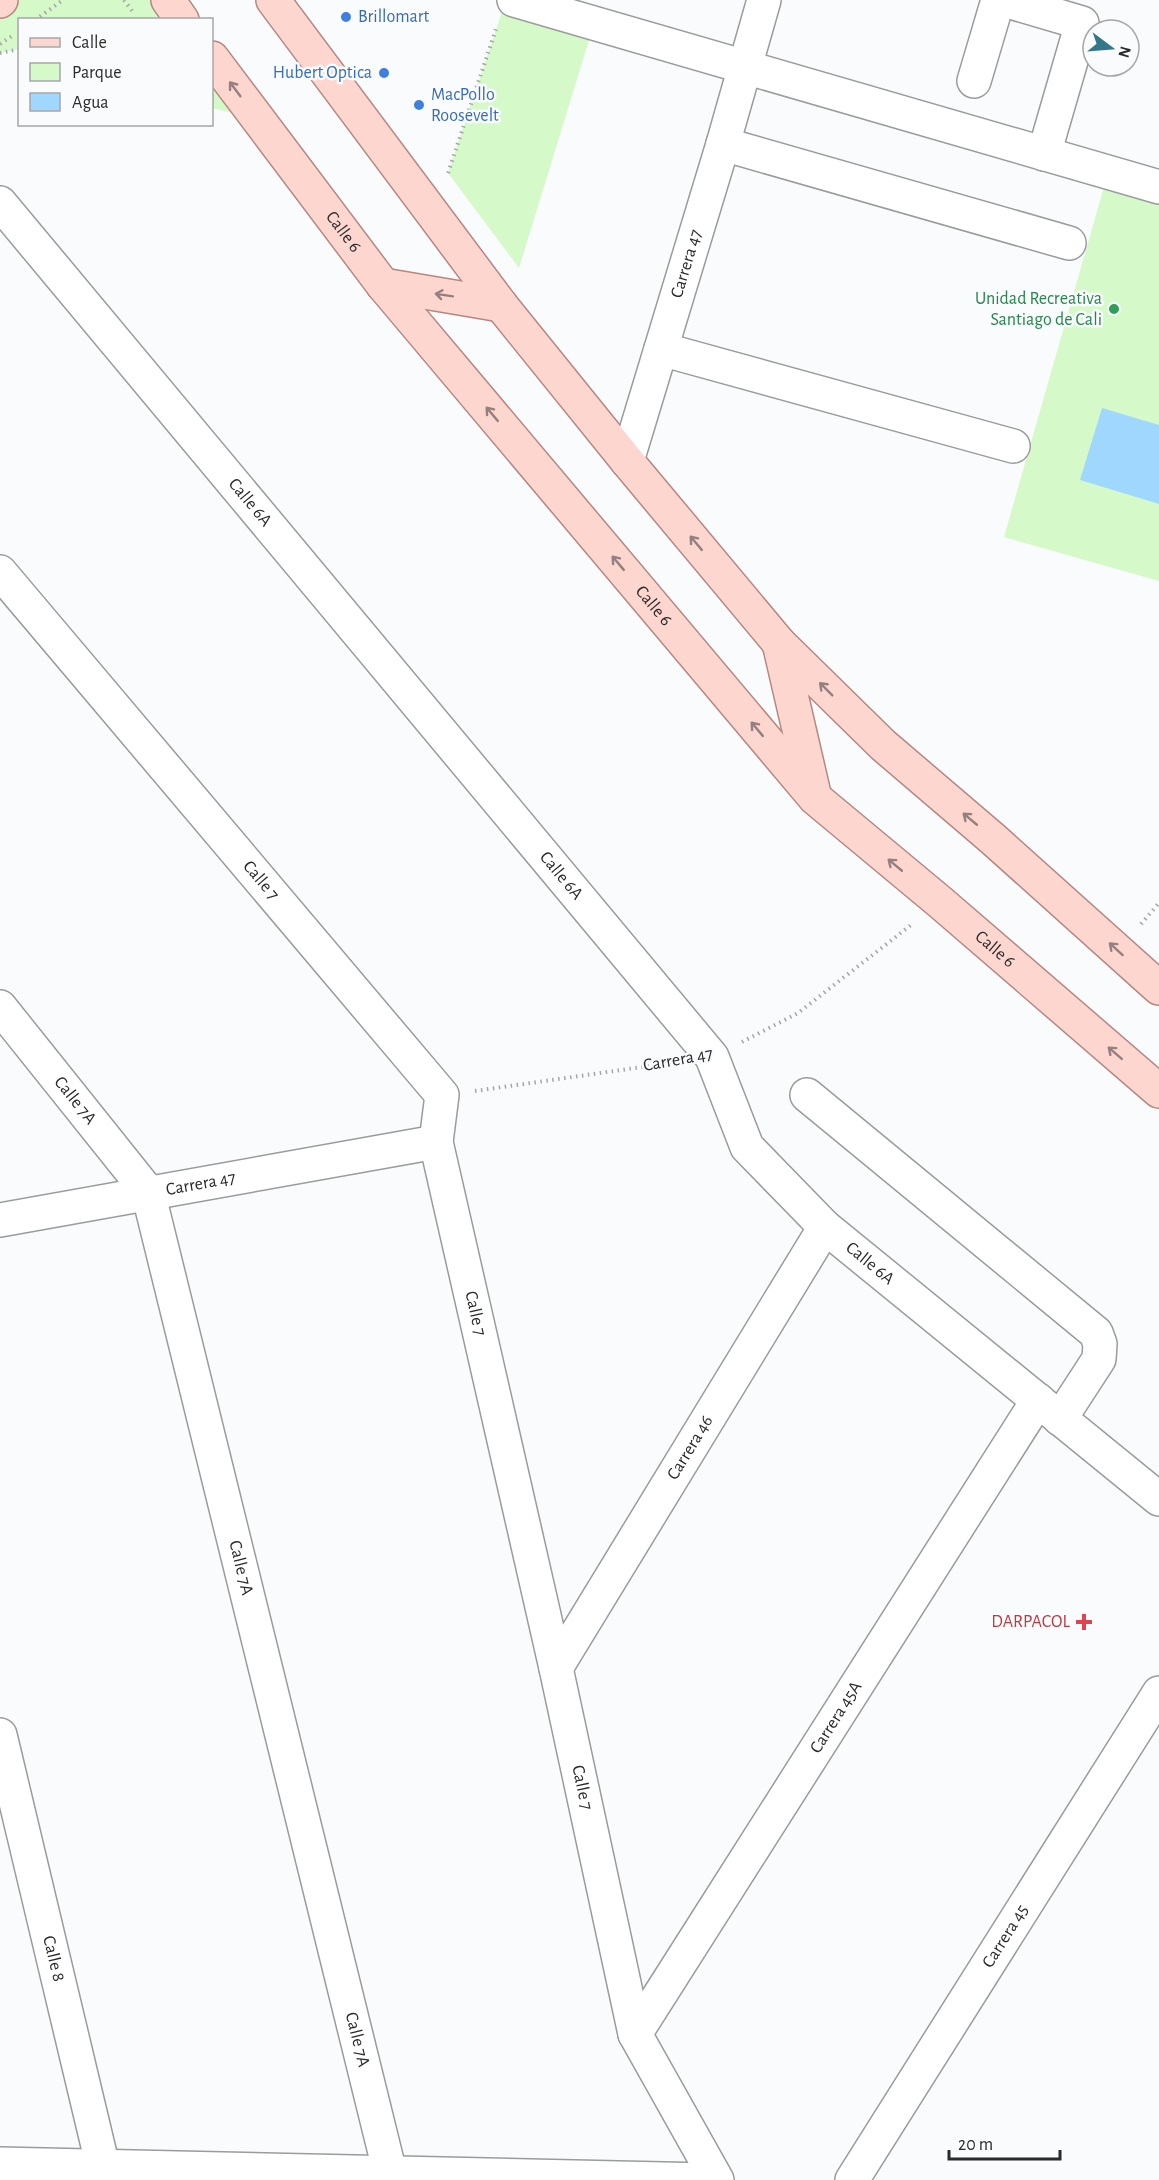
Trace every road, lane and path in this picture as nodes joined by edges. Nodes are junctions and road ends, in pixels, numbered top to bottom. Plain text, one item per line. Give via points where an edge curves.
1 (63, 0) edge
2 (168, 0) edge
3 (273, 0) edge
4 (285, 0) edge
5 (764, 0) edge
6 (998, 0) edge
7 (1004, 0) edge
8 (583, 10) edge
9 (506, 11) edge
10 (38, 18) edge
11 (181, 18) edge
12 (305, 45) junction
13 (18, 49) edge
14 (0, 53) edge
15 (213, 59) edge
16 (745, 67) junction
17 (974, 81) dead end
18 (723, 144) junction
19 (1044, 154) junction
20 (448, 173) dead end
21 (1159, 187) edge
22 (0, 203) edge
23 (1069, 243) dead end
24 (383, 285) junction
25 (501, 305) junction
26 (661, 349) junction
27 (1013, 446) dead end
28 (627, 461) junction
29 (0, 572) edge
30 (779, 643) junction
31 (815, 798) junction
32 (940, 902) junction
33 (1159, 903) edge
34 (1138, 928) dead end
35 (1159, 988) edge
36 (0, 1006) edge
37 (712, 1057) junction
38 (1159, 1091) edge
39 (442, 1095) junction
40 (807, 1095) dead end
41 (436, 1142) junction
42 (148, 1192) junction
43 (0, 1220) edge
44 (825, 1227) junction
45 (1049, 1410) junction
46 (1159, 1499) edge
47 (556, 1668) junction
48 (1159, 1693) edge
49 (0, 1735) edge
50 (635, 2034) junction
51 (0, 2164) edge
52 (107, 2173) edge
53 (390, 2173) junction
54 (428, 2177) edge
55 (708, 2180) edge
56 (717, 2180) edge
57 (852, 2180) edge

1 - 10 path
2 - 11 main road
3 - 12 main road
4 - 12 main road
5 - 16 street, Carrera 47
6 - 17 street
7 - 19 street via 1082,23
8 - 9 street
8 - 16 street
9 - 20 path
12 - 25 main road
13 - 14 path
24 -> 15 main road, Calle 6
16 - 18 street, Carrera 47
16 - 19 street
18 - 23 street
18 - 26 street, Carrera 47
19 - 21 street
22 - 37 street, Calle 6A
25 -> 24 main road
31 -> 24 main road, Calle 6
25 - 28 main road
26 - 27 street
26 - 28 street, Carrera 47
30 -> 28 main road
29 - 39 street, Calle 7
30 - 31 main road
35 -> 30 main road via 883,745
32 -> 31 main road, Calle 6
32 - 37 path, Carrera 47 via 798,1013
38 -> 32 main road, Calle 6
33 - 34 path
36 - 42 street, Calle 7A
37 - 39 path, Carrera 47
37 - 44 street, Calle 6A via 747,1147
39 - 41 street, Calle 7
40 - 45 street, Carrera 45A via 1096,1334 1099,1359
41 - 42 street, Carrera 47
41 - 47 street, Calle 7
42 - 43 street, Carrera 47
42 - 53 street, Calle 7A
44 - 45 street, Calle 6A
44 - 47 street, Carrera 46
45 - 46 street, Calle 6A
45 - 50 street, Carrera 45A
47 - 50 street, Calle 7
48 - 57 street, Carrera 45
49 - 52 street, Calle 8
50 - 56 street, Calle 7
51 - 52 street
52 - 53 street
53 - 54 street
54 - 55 street

